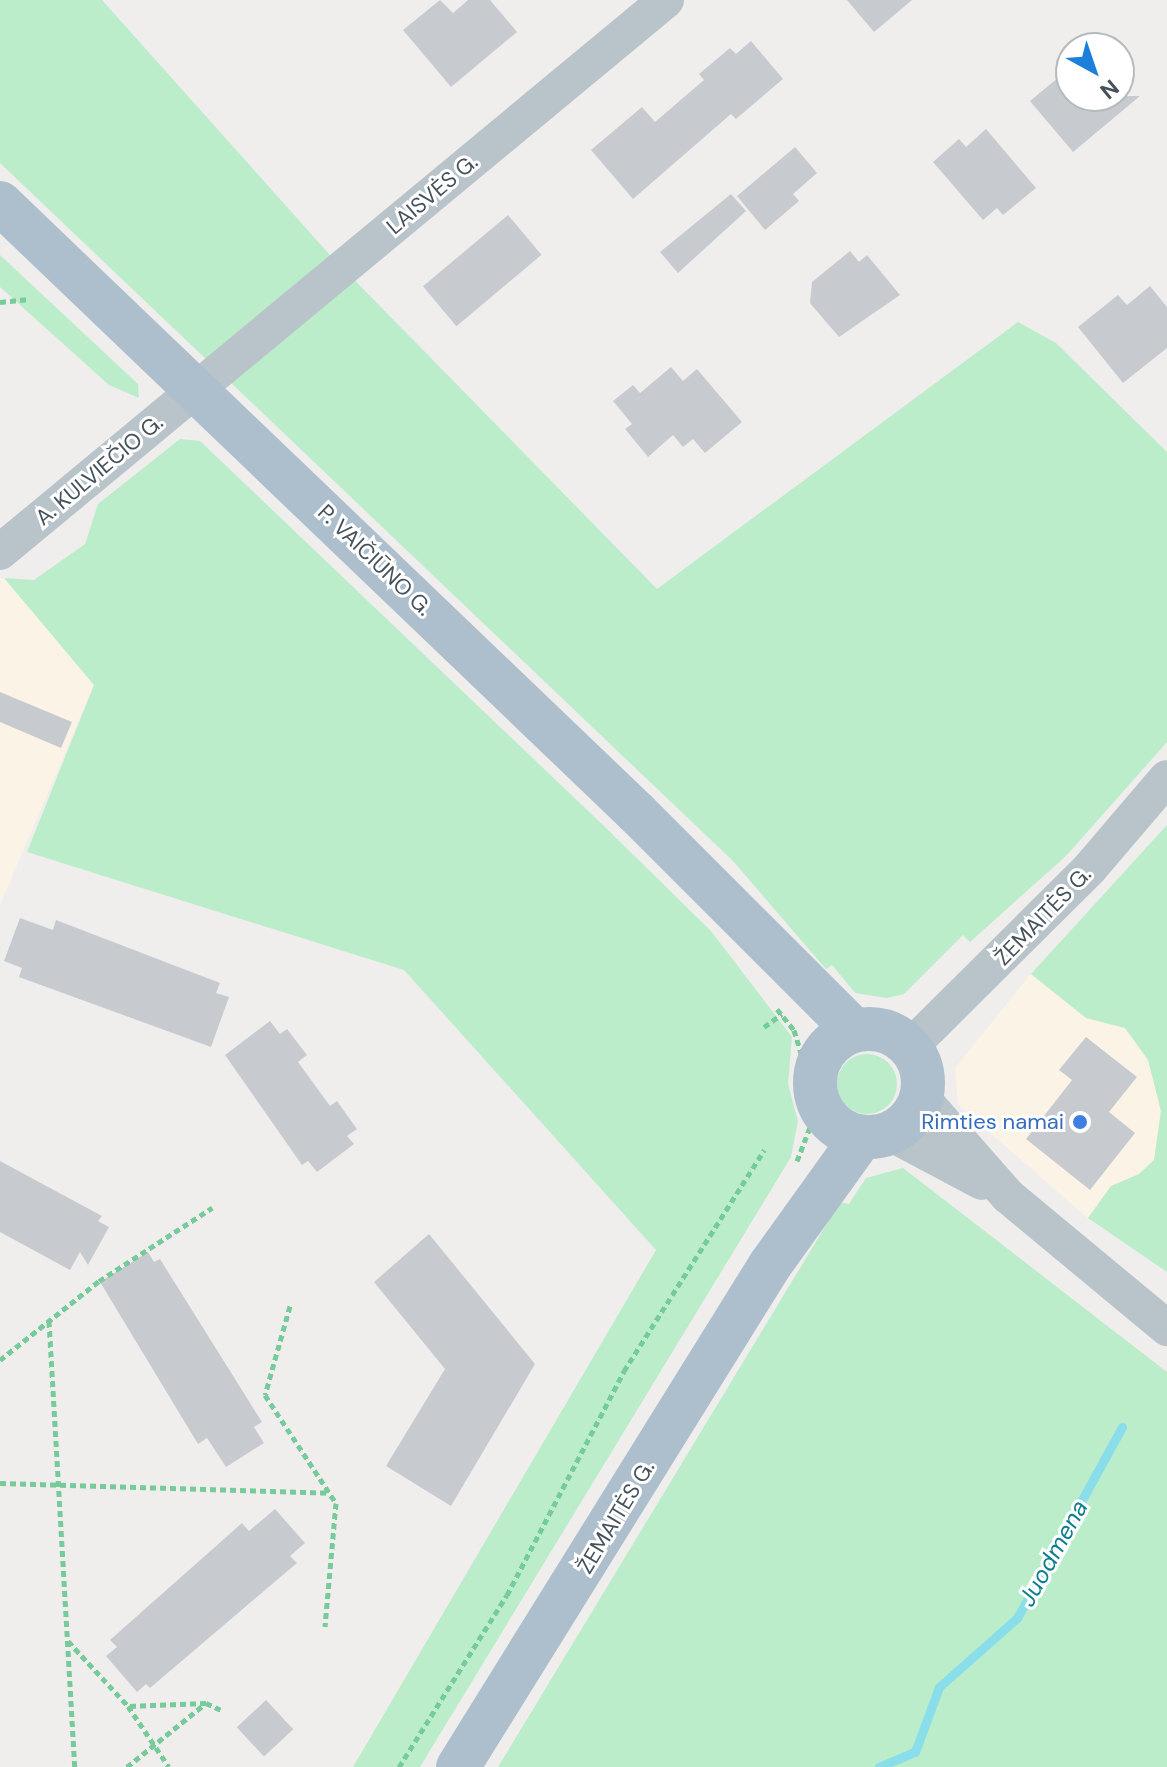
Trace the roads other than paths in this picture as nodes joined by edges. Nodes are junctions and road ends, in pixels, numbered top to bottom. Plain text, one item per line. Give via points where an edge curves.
1 (666, 0) edge
2 (0, 203) edge
3 (197, 387) junction
4 (0, 552) edge
5 (1167, 778) edge
6 (831, 1036) junction
7 (917, 1041) junction
8 (927, 1107) junction
9 (860, 1137) junction
10 (1008, 1196) junction
11 (1167, 1328) edge
12 (458, 1767) edge

1 - 3 street, LAISVĖS G.
2 - 3 main road, P. VAIČIŪNO G.
3 - 4 street, A. KULVIEČIO G.
3 - 6 main road, P. VAIČIŪNO G. via 636,812 744,924
5 - 7 street, ŽEMAITĖS G. via 1090,868
6 - 7 main road via 875,1028
6 - 9 main road via 814,1079 817,1101
7 - 8 main road
8 - 9 main road
8 - 10 street
9 - 10 street
9 - 12 main road, ŽEMAITĖS G. via 770,1265
10 - 11 street

